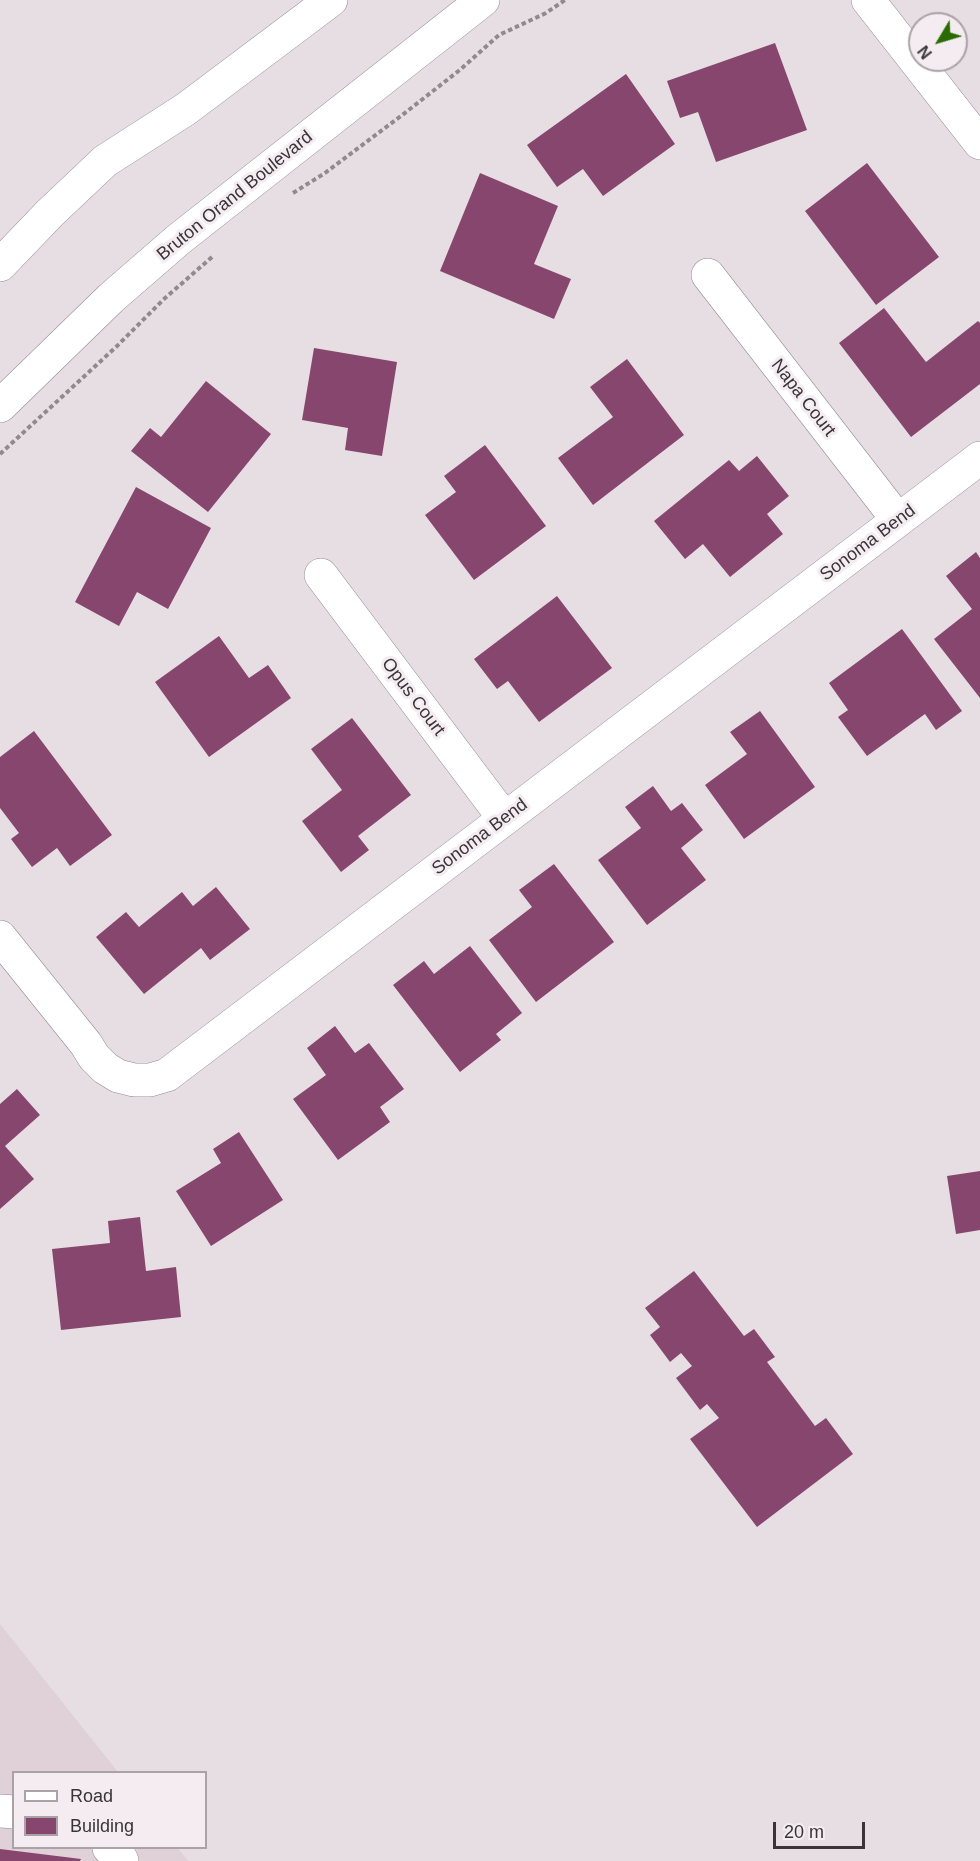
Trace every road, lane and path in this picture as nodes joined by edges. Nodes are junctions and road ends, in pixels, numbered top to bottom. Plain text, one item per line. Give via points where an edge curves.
1 (331, 0) edge
2 (483, 0) edge
3 (565, 0) edge
4 (868, 0) edge
5 (980, 143) edge
6 (290, 195) dead end
7 (217, 252) dead end
8 (0, 265) edge
9 (708, 275) dead end
10 (0, 406) edge
11 (0, 454) edge
12 (980, 458) edge
13 (898, 520) junction
14 (321, 575) dead end
15 (504, 818) junction
16 (0, 937) edge
17 (110, 1849) edge
18 (122, 1861) edge

1 - 8 street via 186,109 105,161
2 - 10 street, Bruton Orand Boulevard via 178,239
3 - 6 path via 499,35 401,116
4 - 5 street
7 - 11 path
9 - 13 street, Napa Court
12 - 13 street, Sonoma Bend
13 - 15 street, Sonoma Bend
14 - 15 street, Opus Court
15 - 16 street, Sonoma Bend via 167,1075 150,1080 118,1076 105,1068
17 - 18 street

